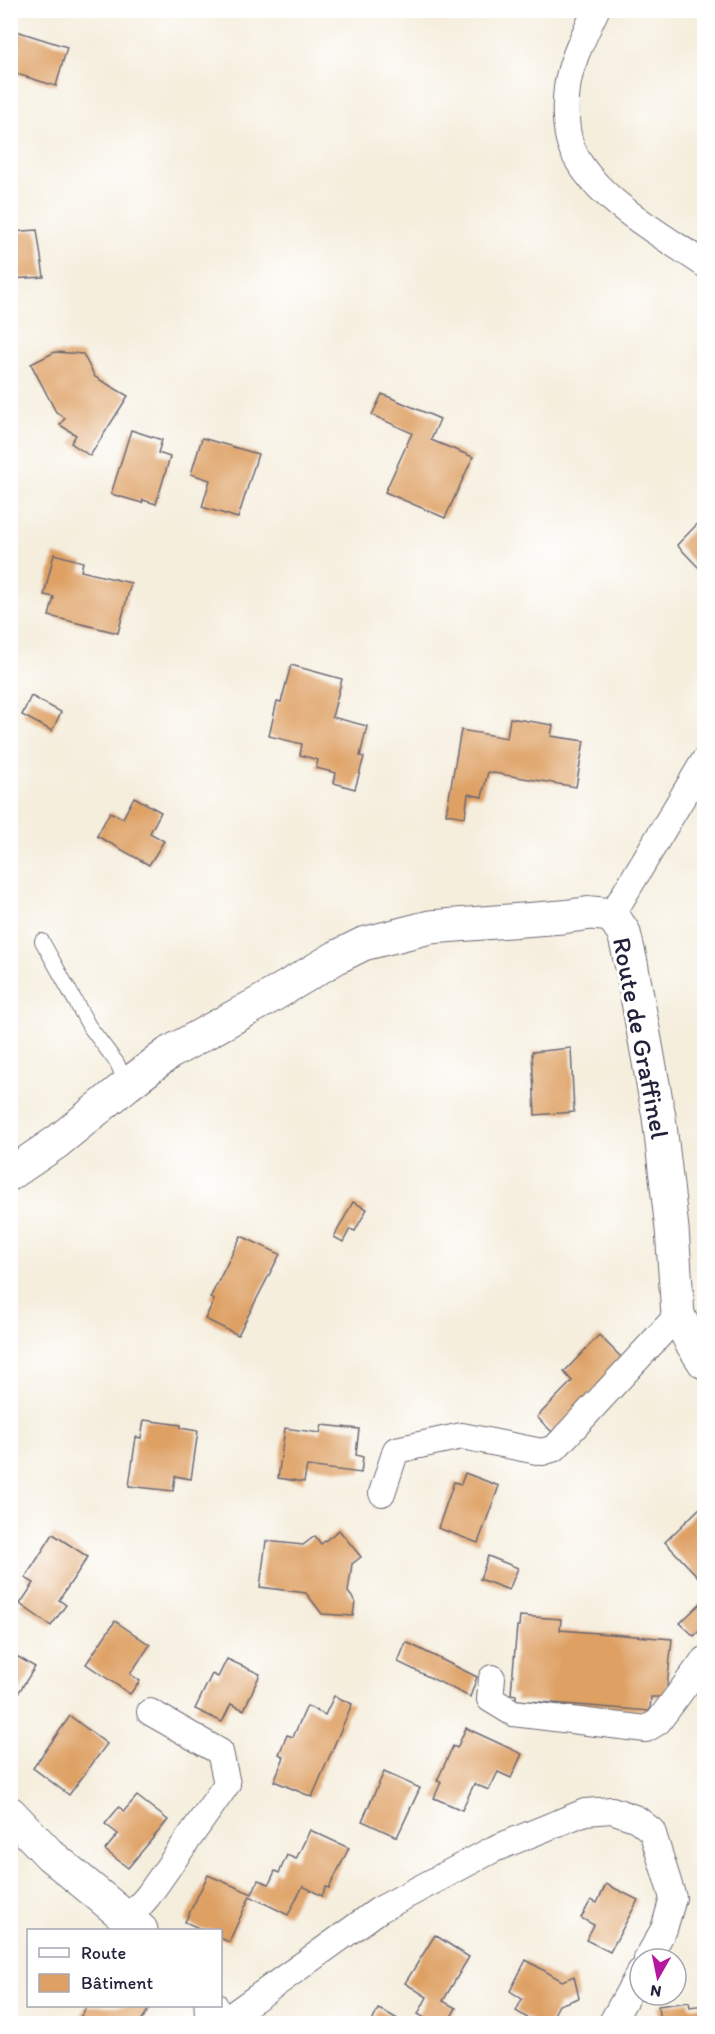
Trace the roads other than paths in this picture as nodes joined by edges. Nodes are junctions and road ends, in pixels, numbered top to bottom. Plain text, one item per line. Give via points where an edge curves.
1 (596, 10) edge
2 (705, 264) edge
3 (705, 761) edge
4 (612, 915) junction
5 (42, 941) dead end
6 (127, 1085) junction
7 (10, 1174) edge
8 (678, 1315) junction
9 (705, 1362) edge
10 (382, 1493) dead end
11 (705, 1660) edge
12 (492, 1678) dead end
13 (150, 1712) dead end
14 (10, 1813) edge
15 (134, 1925) edge
16 (654, 1947) edge
17 (628, 1994) edge
18 (211, 2007) edge
19 (212, 2024) edge
20 (220, 2024) edge
21 (611, 2024) edge

1 - 2 street via 567,87 569,142 591,180 626,210
3 - 4 street
4 - 6 street, Route de Graffinel via 592,913 430,927 363,944 169,1053
4 - 8 street, Route de Graffinel via 624,933 631,963 659,1117
5 - 6 lane
6 - 7 street, Route de Graffinel
8 - 9 street, Route de Graffinel
8 - 10 street via 555,1448 542,1452 462,1436 396,1449
11 - 12 street via 658,1722 646,1729 513,1713 490,1699
13 - 15 street via 220,1752 227,1784 148,1896
14 - 15 street via 50,1855
16 - 20 street via 673,1898 652,1831 637,1819 612,1810 585,1812 494,1849 379,1910
17 - 21 street
18 - 19 street

